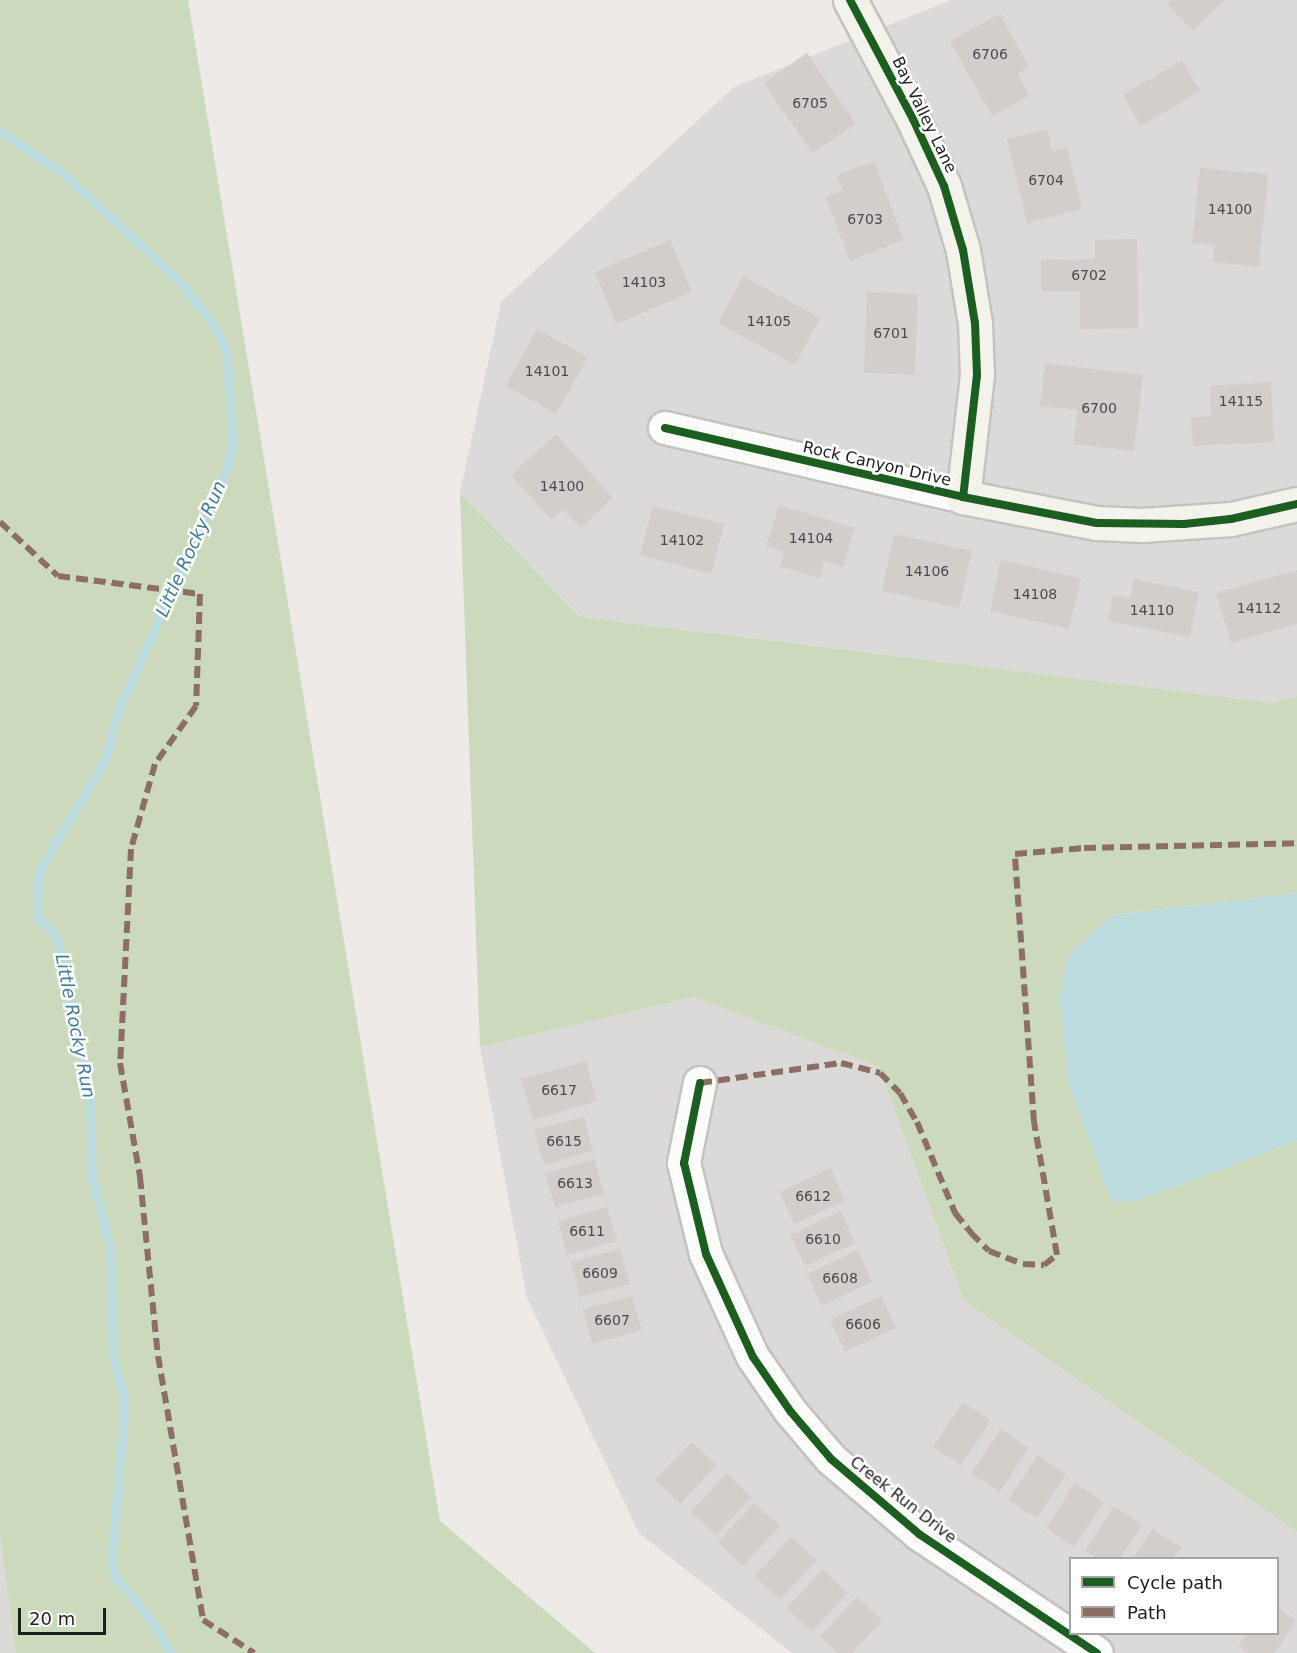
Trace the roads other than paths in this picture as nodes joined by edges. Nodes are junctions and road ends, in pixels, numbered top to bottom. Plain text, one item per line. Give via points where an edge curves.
1 (850, 0) edge
2 (665, 428) dead end
3 (963, 497) junction
4 (1297, 504) edge
5 (700, 1083) dead end
6 (1069, 1634) edge
7 (1071, 1635) edge
8 (1098, 1653) edge

1 - 3 street, Bay Valley Lane via 935,166 963,250 975,323 977,375
2 - 3 street, Rock Canyon Drive
3 - 4 street, Rock Canyon Drive via 1097,523 1142,525 1231,519
5 - 6 street, Creek Run Drive via 684,1162 706,1254 753,1357 790,1412 831,1459 919,1534
7 - 8 street, Creek Run Drive

